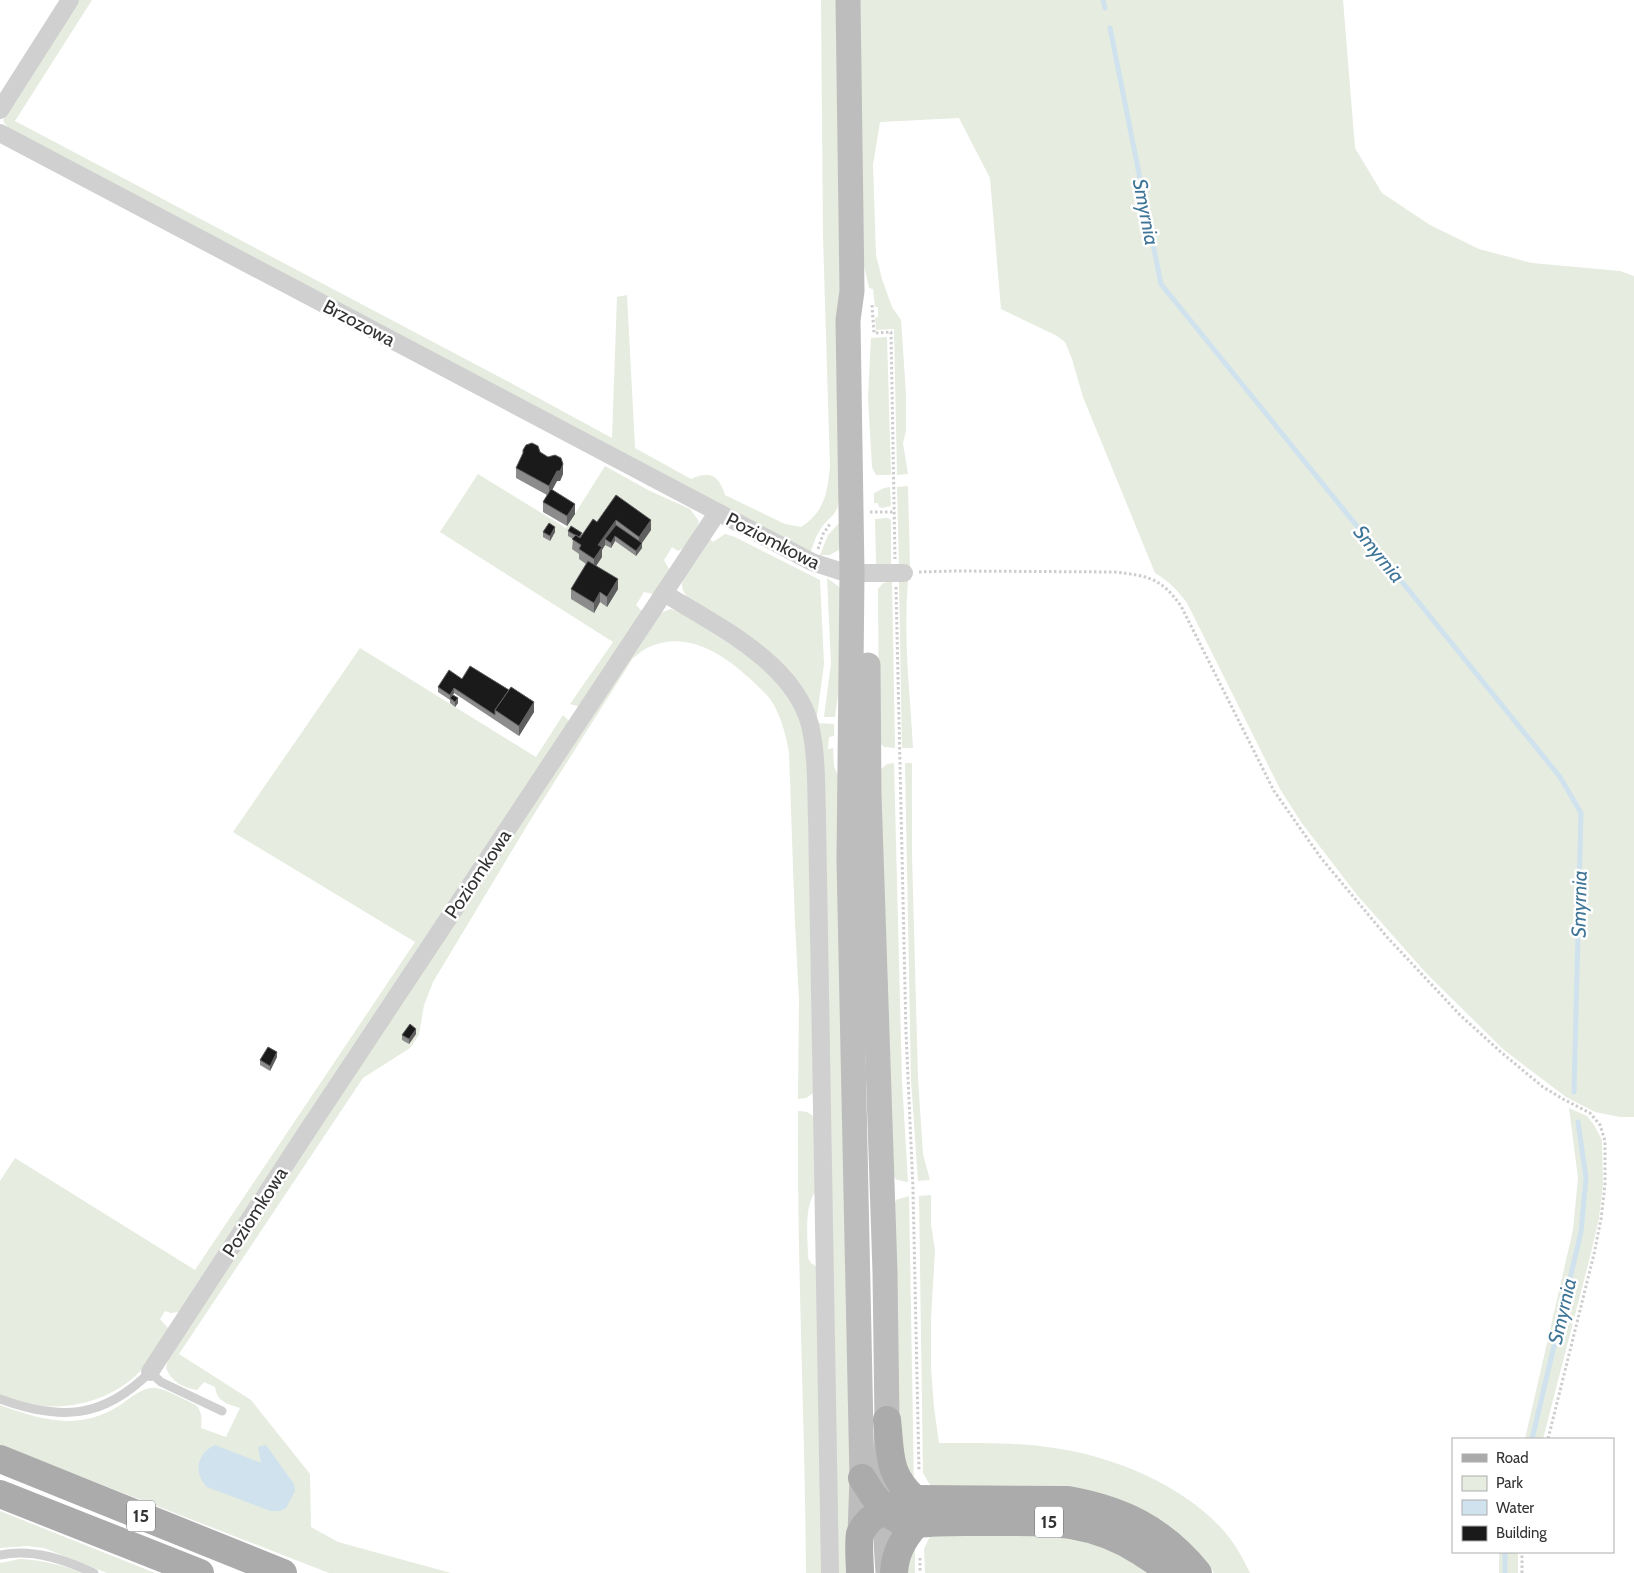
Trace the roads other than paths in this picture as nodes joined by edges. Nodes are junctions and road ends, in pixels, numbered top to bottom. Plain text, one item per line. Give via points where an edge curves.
1 (70, 0) edge
2 (848, 0) edge
3 (0, 110) edge
4 (0, 132) edge
5 (717, 513) junction
6 (860, 574) junction
7 (900, 574) road end
8 (664, 593) junction
9 (150, 1372) junction
10 (0, 1399) edge
11 (222, 1411) dead end
12 (887, 1420) junction
13 (0, 1459) edge
14 (862, 1478) junction
15 (0, 1494) edge
16 (884, 1510) junction
17 (920, 1511) junction
18 (860, 1534) junction
19 (0, 1555) edge
20 (94, 1573) edge
21 (200, 1573) edge
22 (283, 1573) edge
23 (830, 1573) edge
24 (860, 1573) edge
25 (888, 1573) edge
26 (894, 1573) edge
27 (1168, 1573) edge
28 (1198, 1573) edge

1 - 3 street
2 - 6 main road via 862,295 858,320 867,512
4 - 5 street, Brzozowa
5 - 6 street, Poziomkowa via 812,562
5 - 8 street, Poziomkowa
6 - 7 street, Poziomkowa
6 - 12 main road
6 - 14 main road via 849,860
8 - 9 street, Poziomkowa
8 - 23 street via 754,650 778,670 804,708 812,737 817,819
9 - 10 lane via 117,1399 93,1410 68,1414 46,1412
9 - 11 lane via 161,1382
12 - 16 main road
12 - 17 main road via 892,1468
13 - 22 main road, 15
14 - 16 main road
14 - 18 main road
15 - 21 main road, 15
16 - 17 main road via 901,1501
16 - 18 main road
16 - 25 main road
17 - 26 main road via 898,1550
17 - 27 main road, 15 via 1083,1526 1131,1545
17 - 28 main road via 1068,1500 1092,1504 1131,1517 1156,1532
18 - 24 main road
19 - 20 lane via 39,1555

